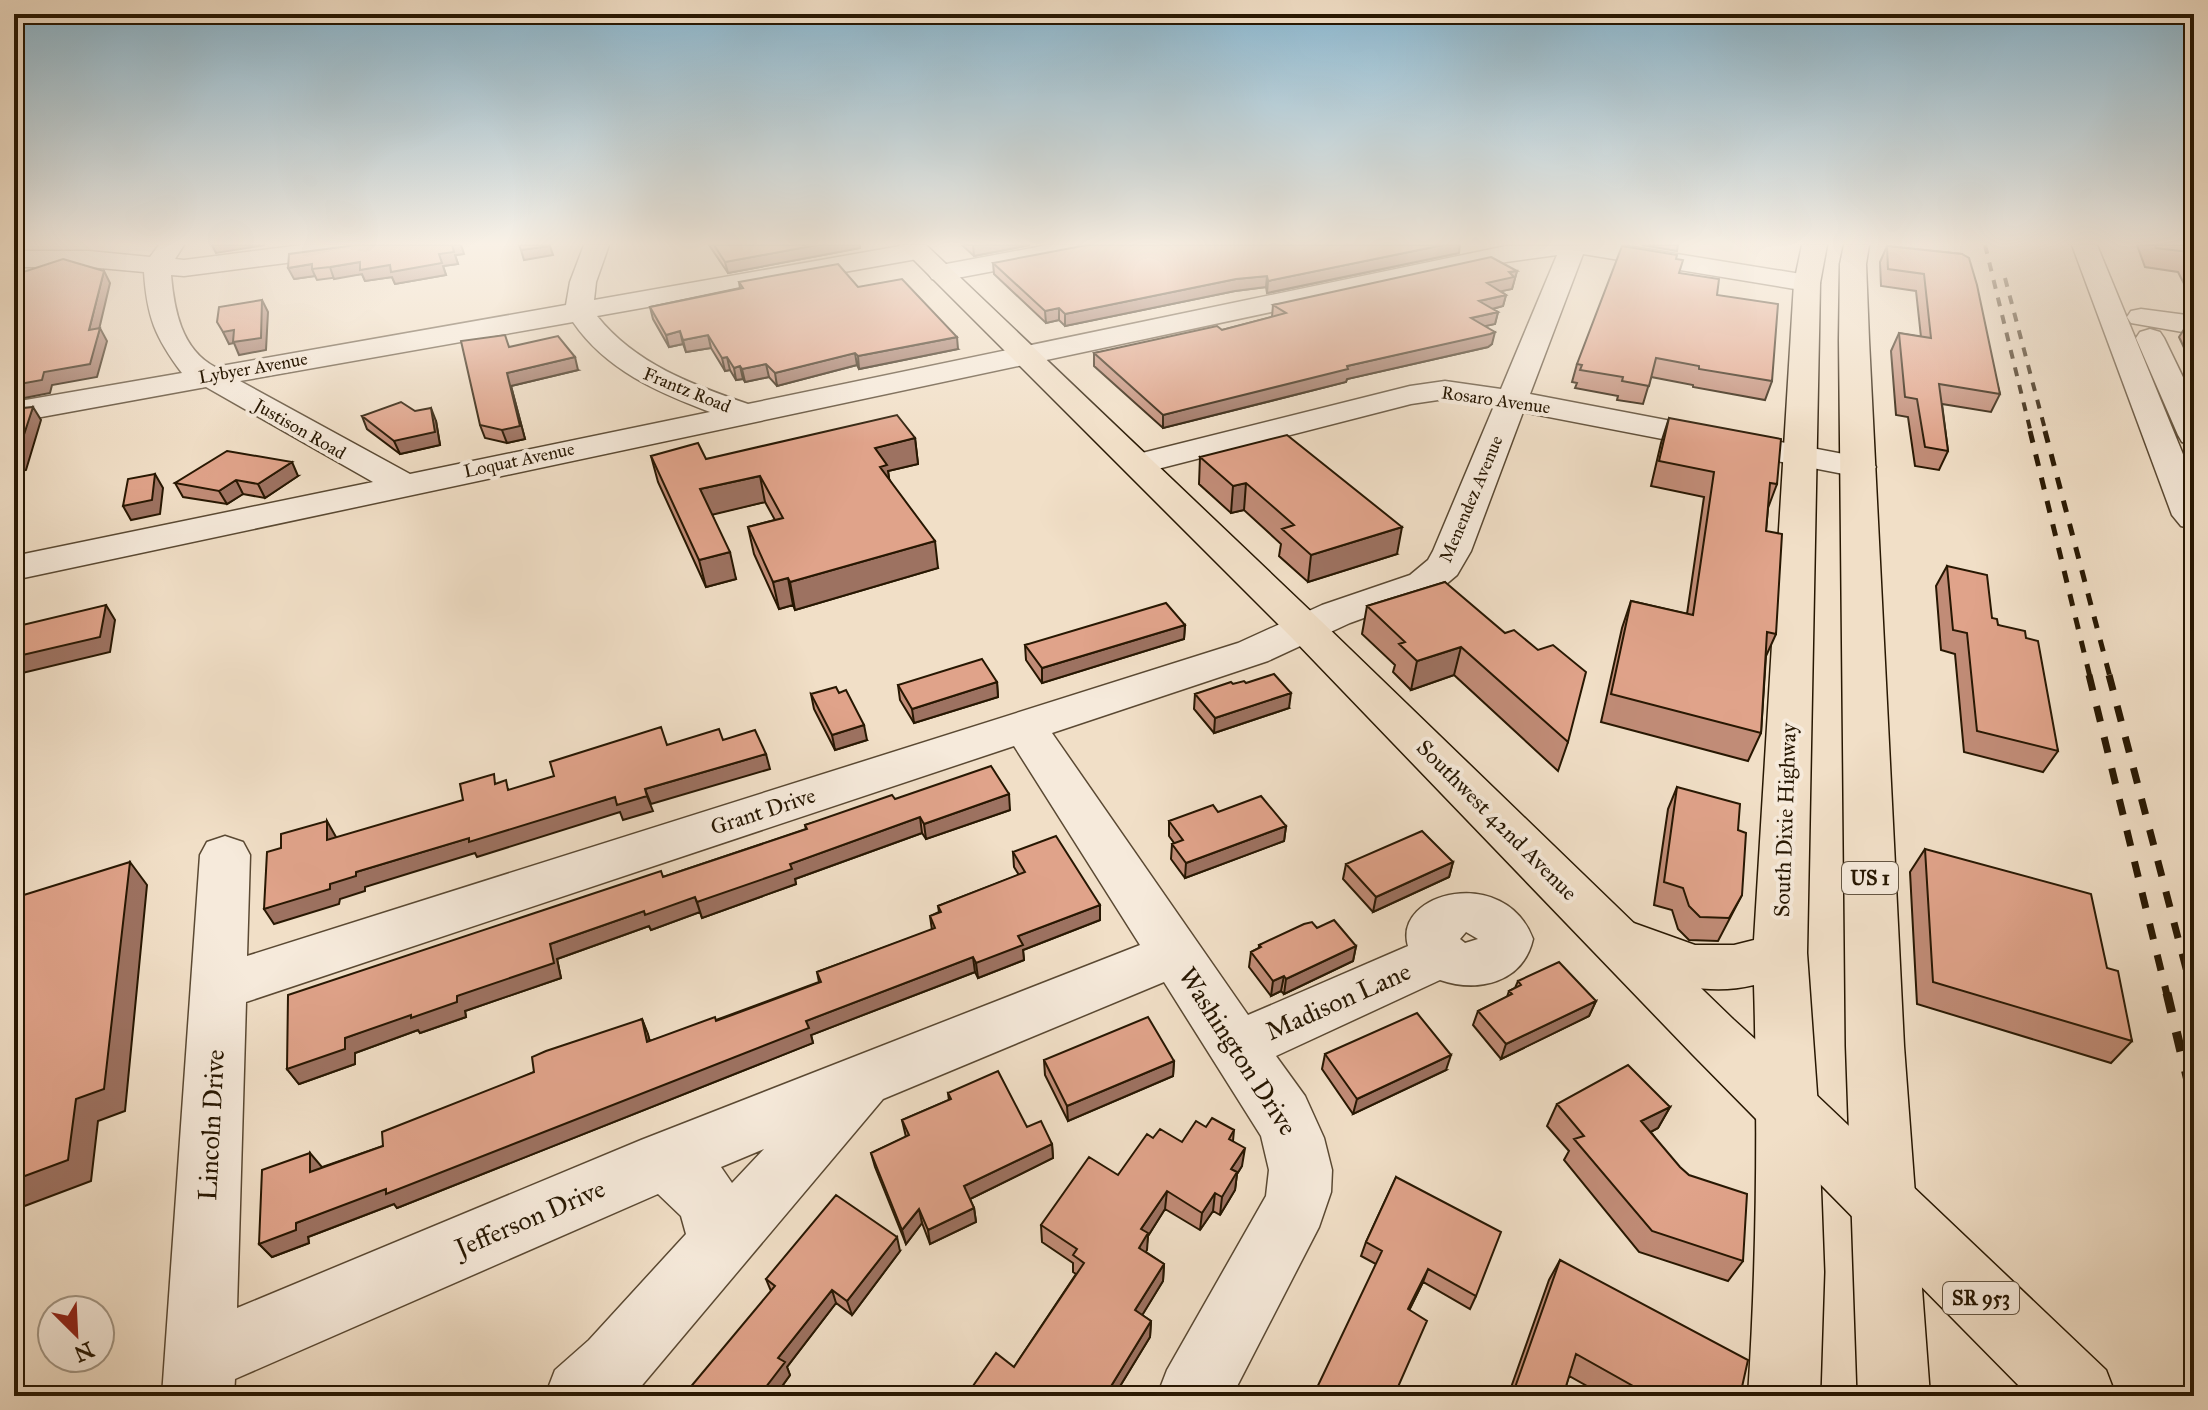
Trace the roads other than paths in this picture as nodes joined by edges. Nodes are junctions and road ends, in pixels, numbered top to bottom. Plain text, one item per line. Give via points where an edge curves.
1 (161, 311) edge
2 (576, 311) edge
3 (581, 311) edge
4 (980, 311) edge
5 (1231, 311) edge
6 (1549, 311) edge
7 (1806, 311) edge
8 (1854, 311) edge
9 (2109, 311) edge
10 (2137, 311) edge
11 (2141, 317) junction
12 (2194, 325) edge
13 (1024, 354) junction
14 (205, 377) junction
15 (1512, 400) junction
16 (14, 412) edge
17 (744, 413) junction
18 (2155, 428) junction
19 (2194, 435) edge
20 (1801, 455) junction
21 (1138, 464) junction
22 (1859, 467) junction
23 (402, 484) junction
24 (2194, 518) edge
25 (14, 568) edge
26 (1307, 630) junction
27 (1024, 726) junction
28 (225, 855) dead end
29 (1614, 937) junction
30 (1780, 953) junction
31 (1175, 954) junction
32 (1439, 956) dead end
33 (218, 988) junction
34 (1236, 1047) junction
35 (862, 1083) junction
36 (1788, 1107) junction
37 (663, 1161) junction
38 (1882, 1200) junction
39 (721, 1243) junction
40 (198, 1377) edge
41 (581, 1396) edge
42 (1193, 1396) edge
43 (1784, 1396) edge
44 (1894, 1396) edge
45 (2080, 1396) edge

1 - 14 street, Justison Road via 191,366
2 - 14 street, Lybyer Avenue
3 - 17 street, Frantz Road via 607,346 630,365
4 - 13 main road, Southwest 42nd Avenue
5 - 13 street, Loquat Avenue
6 - 15 street, Menendez Avenue
7 - 20 main road, South Dixie Highway
8 - 22 main road, US 1
9 - 18 street
10 - 11 street
11 - 12 street
11 - 19 street
13 - 17 street, Loquat Avenue
13 - 21 main road, Southwest 42nd Avenue
14 - 16 street, Lybyer Avenue
14 - 23 street, Justison Road
15 - 20 street, Rosaro Avenue
15 - 21 street, Rosaro Avenue via 1457,391 1422,392
15 - 26 street, Menendez Avenue via 1443,567 1416,587 1336,614
17 - 23 street, Loquat Avenue
18 - 19 street
18 - 24 street
20 - 22 street, Rosaro Avenue
20 - 30 main road, South Dixie Highway
21 - 26 main road, Southwest 42nd Avenue
22 - 38 main road, US 1
23 - 25 street, Loquat Avenue
26 - 27 street, Grant Drive
26 - 29 main road, Southwest 42nd Avenue
27 - 31 street, Washington Drive
27 - 33 street, Grant Drive
28 - 33 street, Lincoln Drive
29 - 30 main road via 1666,961 1700,968 1748,968
29 - 36 main road, Southwest 42nd Avenue
30 - 36 main road, South Dixie Highway
31 - 34 street, Washington Drive
31 - 35 street, Jefferson Drive
32 - 34 street, Madison Lane
33 - 40 street, Lincoln Drive
34 - 42 street, Washington Drive via 1292,1132 1302,1164 1301,1185 1296,1205
35 - 37 street, Jefferson Drive
35 - 39 street, Jefferson Drive
36 - 38 main road, Southwest 42nd Avenue / SR 953
36 - 43 main road, South Dixie Highway via 1790,1272
37 - 39 street via 712,1205
37 - 40 street, Jefferson Drive
38 - 44 main road, US 1
38 - 45 main road, Southwest 42nd Avenue / SR 953
39 - 41 street, Jefferson Drive

